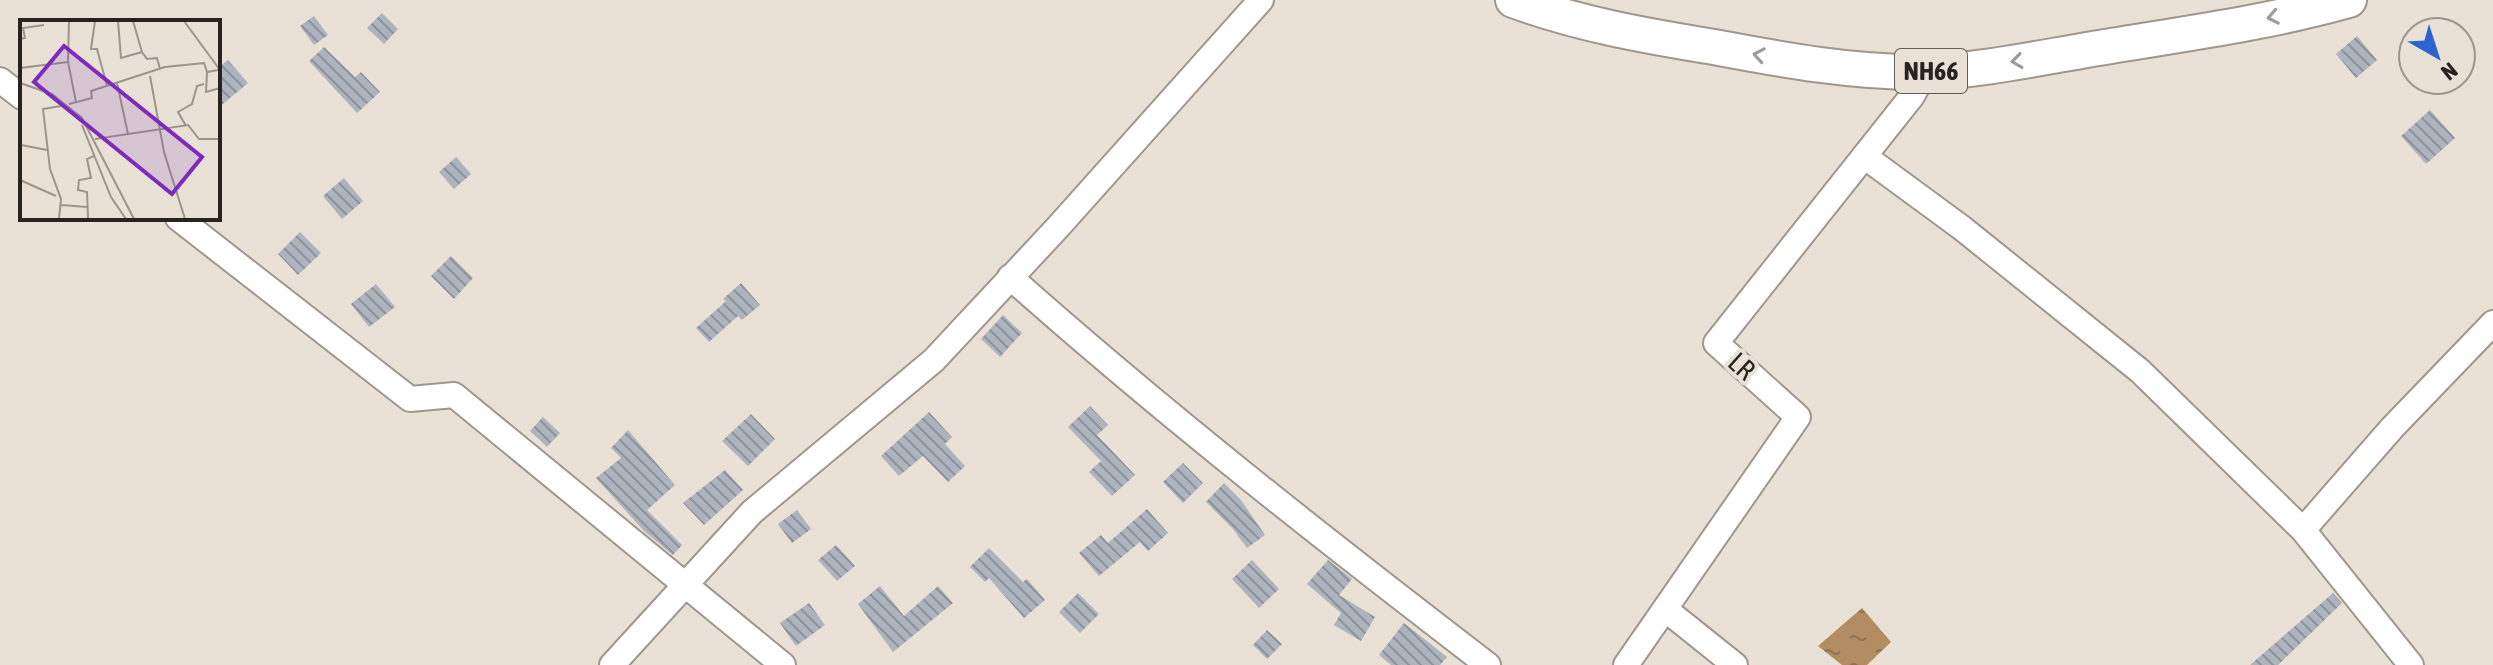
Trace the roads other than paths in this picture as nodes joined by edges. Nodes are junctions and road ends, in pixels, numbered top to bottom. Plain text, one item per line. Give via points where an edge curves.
1 (1261, 0) edge
2 (1513, 0) edge
3 (2349, 0) edge
4 (1925, 72) junction
5 (0, 80) edge
6 (20, 95) edge
7 (1864, 156) junction
8 (181, 220) edge
9 (1010, 277) junction
10 (2493, 323) edge
11 (2303, 530) junction
12 (685, 584) junction
13 (1665, 609) junction
14 (612, 665) edge
15 (783, 665) edge
16 (1488, 665) edge
17 (1626, 665) edge
18 (1735, 665) edge
19 (2411, 665) edge

1 - 9 street
4 -> 2 highway, NH66 via 1792,61 1652,37
3 -> 4 highway, NH66 via 2201,31
4 - 7 street, LR
5 - 6 street
7 - 11 street via 2140,371
7 - 13 street, LR via 1716,343 1798,417
8 - 12 street via 410,399 454,395
9 - 12 street via 934,360 752,512
9 - 16 street via 1096,353
10 - 11 street
11 - 19 street
12 - 14 street
12 - 15 street
13 - 17 street, LR
13 - 18 street

